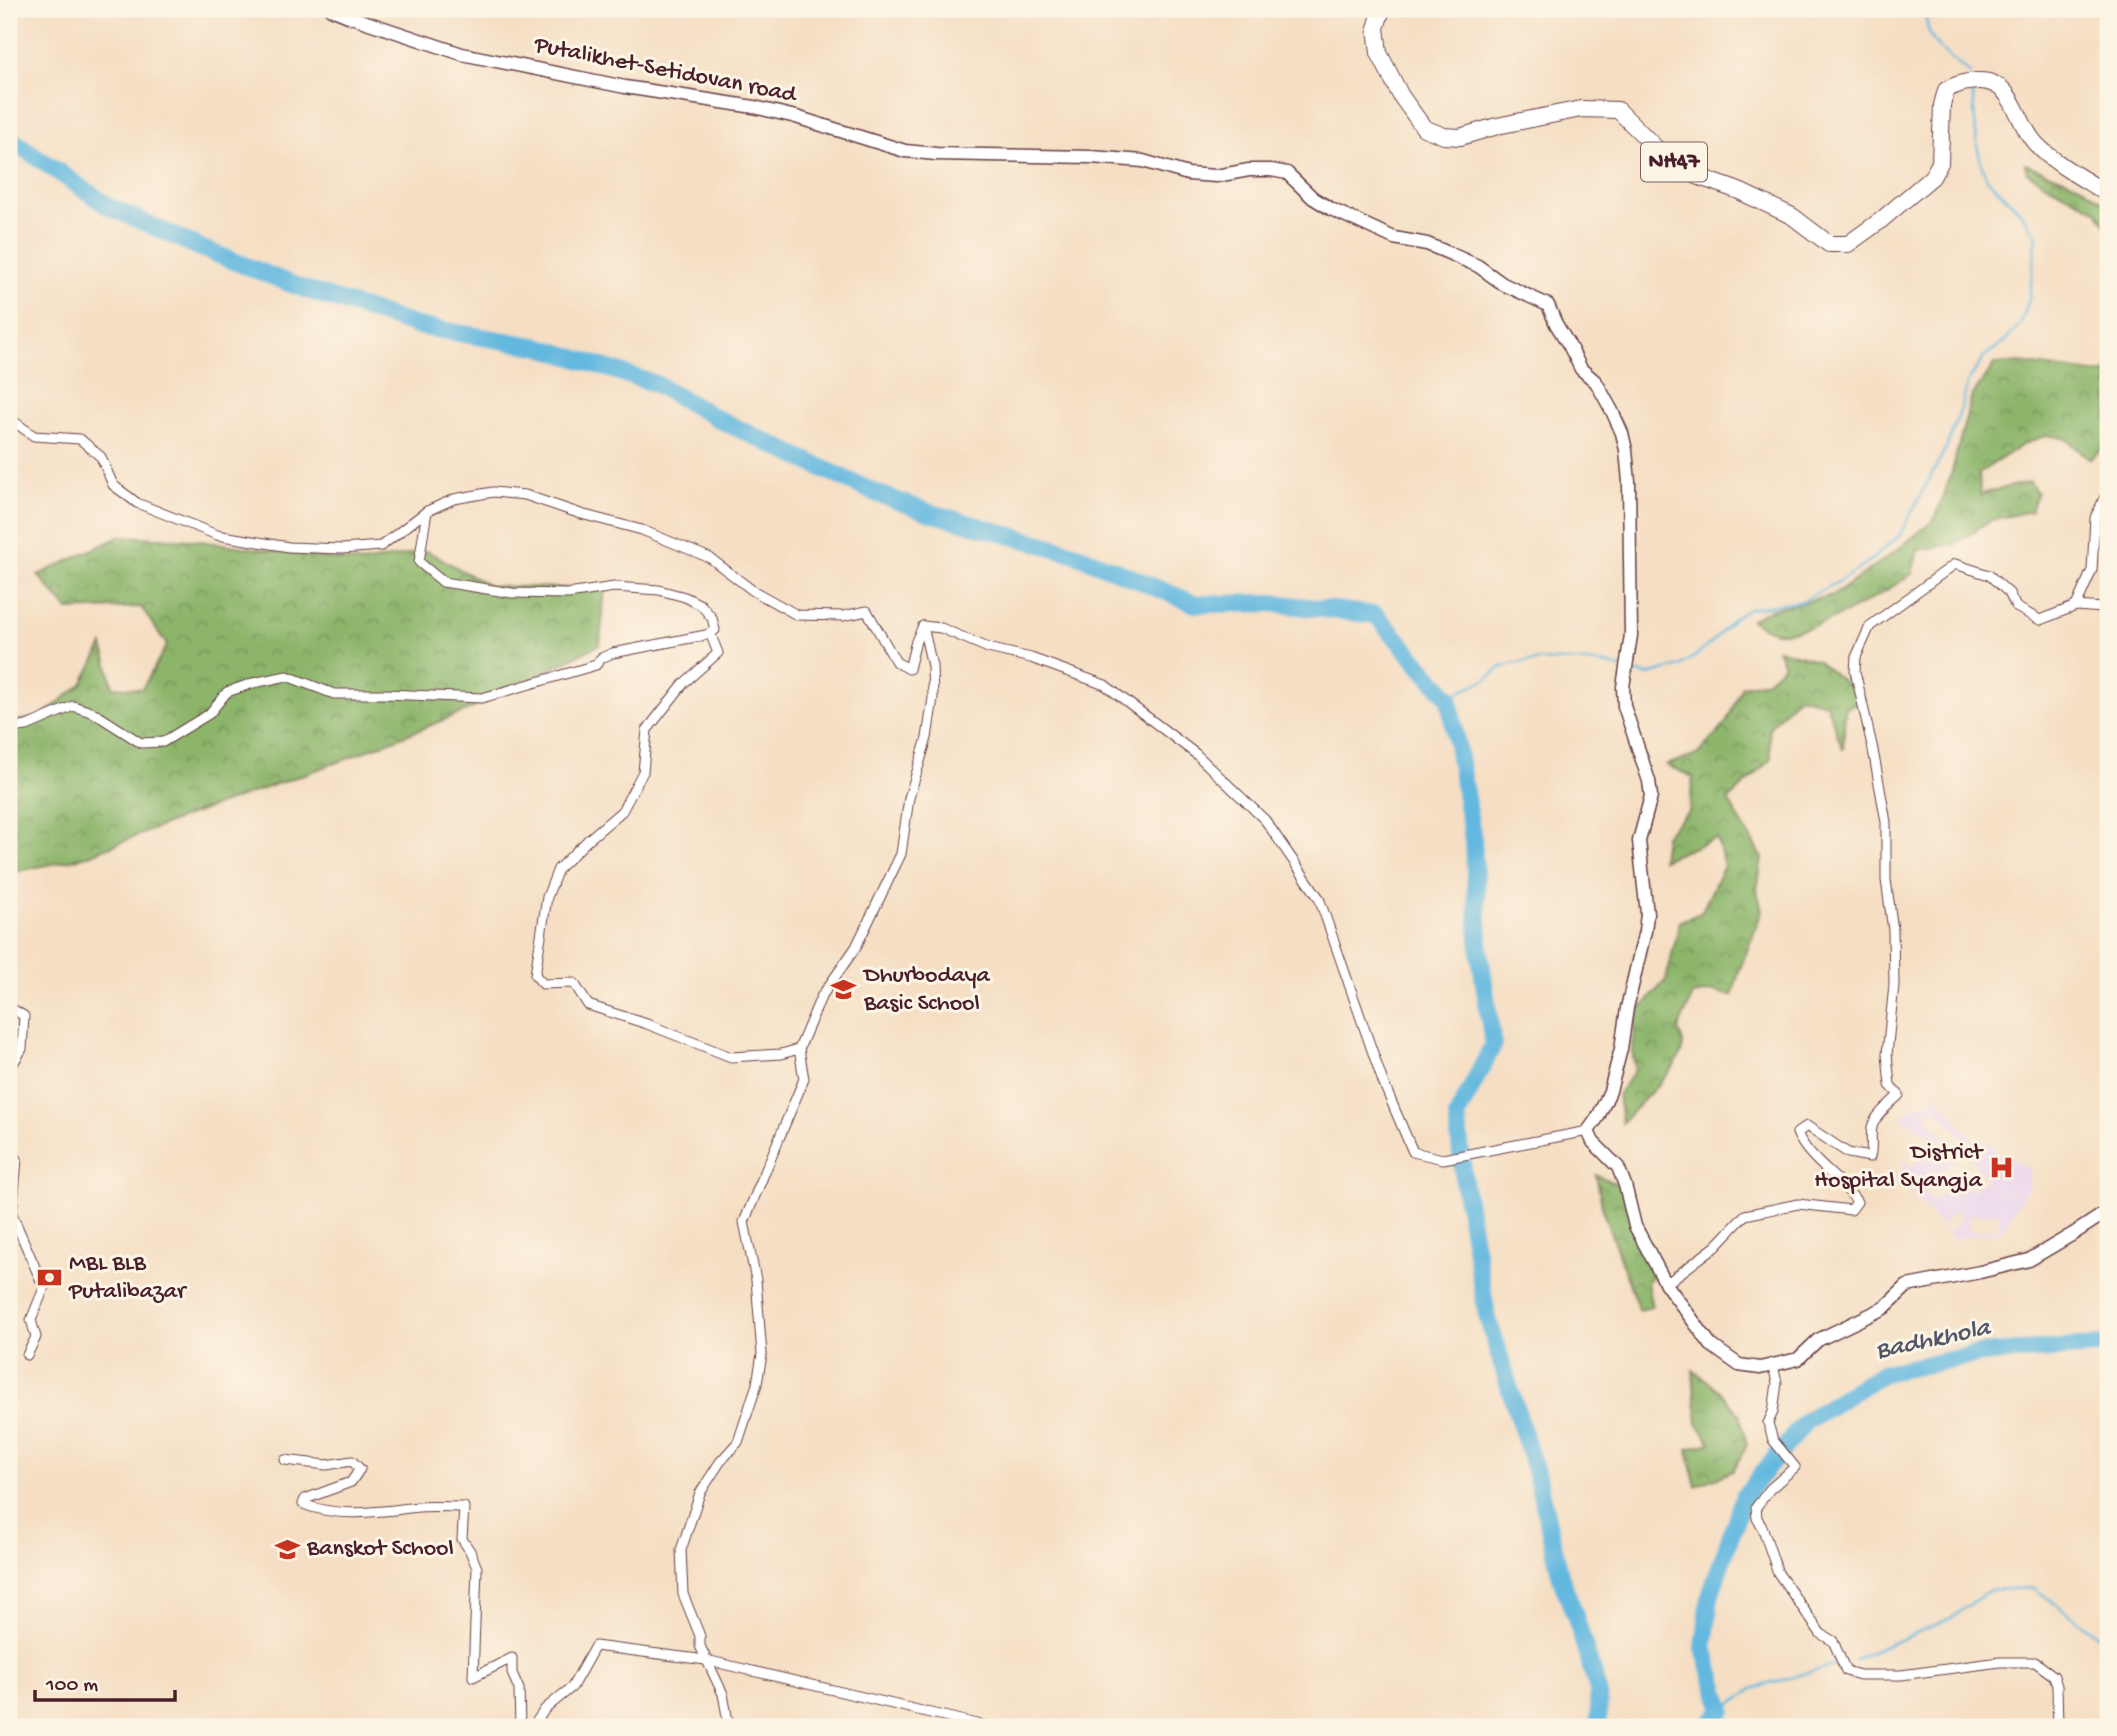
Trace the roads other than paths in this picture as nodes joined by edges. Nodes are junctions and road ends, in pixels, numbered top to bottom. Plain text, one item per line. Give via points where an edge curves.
1 (331, 9) edge
2 (1382, 9) edge
3 (2108, 87) edge
4 (2108, 116) edge
5 (2108, 194) edge
6 (9, 418) edge
7 (2108, 490) edge
8 (427, 511) junction
9 (2076, 606) junction
10 (2108, 618) edge
11 (923, 626) junction
12 (710, 633) junction
13 (9, 728) edge
14 (9, 1007) edge
15 (799, 1049) junction
16 (9, 1070) edge
17 (1584, 1132) junction
18 (9, 1149) edge
19 (2108, 1210) edge
20 (1666, 1284) junction
21 (27, 1354) dead end
22 (1773, 1365) junction
23 (285, 1460) dead end
24 (706, 1660) junction
25 (519, 1727) edge
26 (729, 1727) edge
27 (990, 1727) edge
28 (2058, 1727) edge

1 - 17 main road, Putalikhet-Setidovan road via 462,54 754,107 905,151 1143,161 1188,174 1216,176 1249,170 1287,173 1331,209 1394,238 1427,244 1478,266 1503,284 1548,305 1581,369 1596,382 1626,450 1631,635 1624,706 1651,796 1639,841 1645,931 1610,1091 1598,1117
2 - 5 highway, NH47 via 1376,28 1380,53 1401,96 1424,128 1460,137 1581,108 1618,110 1674,162 1792,216 1829,243 1848,244 1864,234 1931,177 1940,163 1946,90 1961,82 1986,81 2002,87 2035,143
3 - 4 street
6 - 8 street via 33,436 80,439 101,457 113,485 136,503 217,535 289,547 381,546
7 - 9 street via 2095,518 2092,570
8 - 11 street via 454,499 493,492 526,495 642,530 710,558 752,590 797,615 867,611 896,663 909,669
8 - 12 street via 419,562 443,582 512,593 568,594 614,587 659,590 701,605 712,618 715,630
9 - 10 street via 2103,608
9 - 20 street via 2040,620 2016,607 2009,593 1989,575 1955,564 1870,626 1855,671 1886,822 1894,985 1888,1054 1890,1085 1899,1095 1872,1126 1870,1157 1849,1153 1807,1126 1797,1133 1802,1146 1849,1189 1857,1202 1851,1210 1798,1203 1745,1215 1716,1246
11 - 15 street via 933,698 901,853 856,947 821,997
11 - 17 street via 941,628 1105,685 1196,754 1265,820 1319,898 1383,1082 1413,1152 1443,1159
12 - 13 street via 613,653 596,665 482,698 334,694 287,676 253,682 226,692 209,714 163,742 141,743 94,713 73,706 27,726
12 - 15 street via 718,653 684,683 648,730 643,772 622,811 558,869 547,897 535,975 543,984 573,983 588,1005 731,1057
14 - 16 street via 24,1016 22,1049
15 - 24 street via 804,1079 744,1222 756,1280 762,1353 757,1384 738,1442 699,1493 681,1550 683,1594
17 - 20 main road via 1618,1167 1635,1226
18 - 21 street via 17,1159 12,1214 44,1288 32,1320 36,1337
19 - 22 main road via 2029,1259 1907,1286 1884,1308 1818,1340 1798,1359
20 - 22 main road via 1711,1345 1739,1365
22 - 28 street via 1777,1383 1768,1423 1773,1440 1795,1467 1756,1507 1757,1518 1777,1573 1821,1633 1833,1641 1846,1671 1901,1675 2035,1662 2054,1676
23 - 25 street via 327,1465 352,1461 360,1469 351,1482 305,1499 303,1504 325,1511 464,1507 462,1539 477,1568 473,1677 512,1658 512,1674 519,1689
24 - 25 street via 595,1646 572,1688 545,1709 534,1725
24 - 26 street via 723,1694
24 - 27 street

